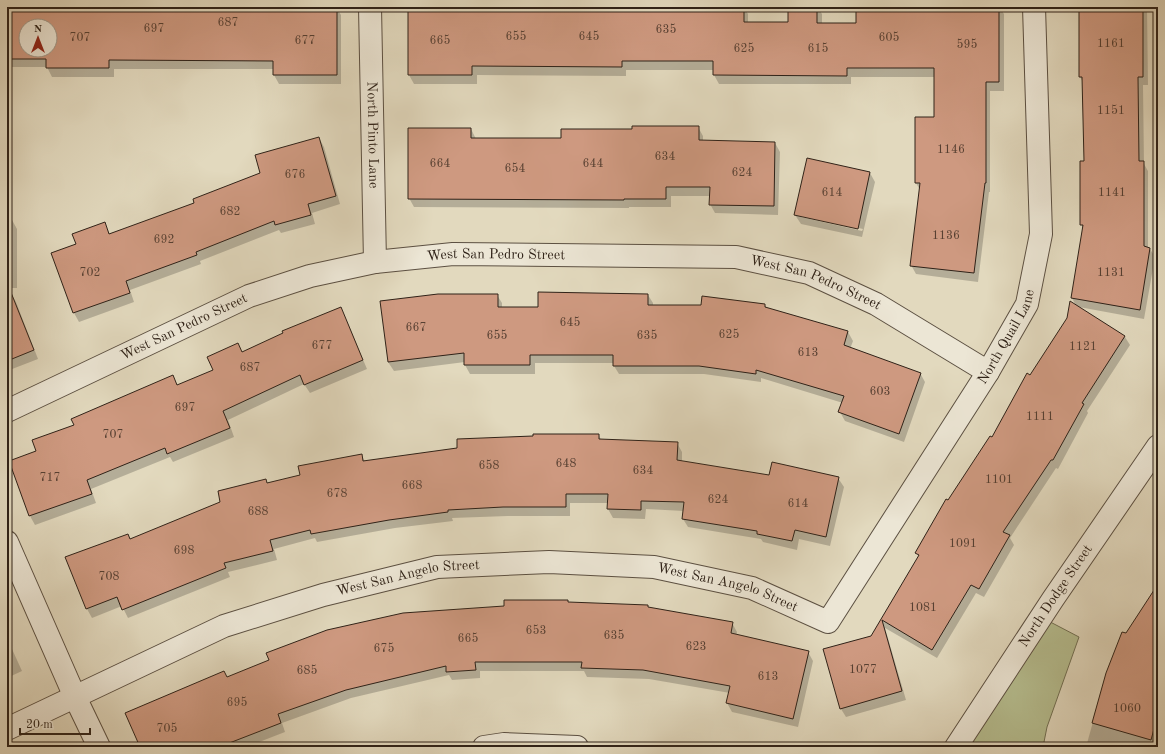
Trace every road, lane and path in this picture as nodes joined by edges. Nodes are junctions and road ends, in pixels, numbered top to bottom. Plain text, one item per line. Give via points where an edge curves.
1 (370, 7) edge
2 (1034, 7) edge
3 (375, 262) junction
4 (988, 372) junction
5 (7, 411) edge
6 (1158, 446) edge
7 (7, 542) edge
8 (828, 622) joint
9 (75, 697) junction
10 (7, 729) edge
11 (99, 747) edge
12 (484, 747) edge
13 (577, 747) edge
14 (956, 747) edge

1 - 3 street, North Pinto Lane
2 - 4 street, North Quail Lane via 1041,234 1027,304
3 - 4 street, West San Pedro Street via 453,254 736,257 816,276 876,304
3 - 5 street, West San Pedro Street via 310,276 248,296
4 - 8 street, North Quail Lane
6 - 14 street, North Dodge Street
7 - 9 street
8 - 9 street, West San Angelo Street via 752,588 654,567 549,562 437,567 323,595 224,626
9 - 10 street, West San Angelo Street
9 - 11 street
12 - 13 street via 504,744

